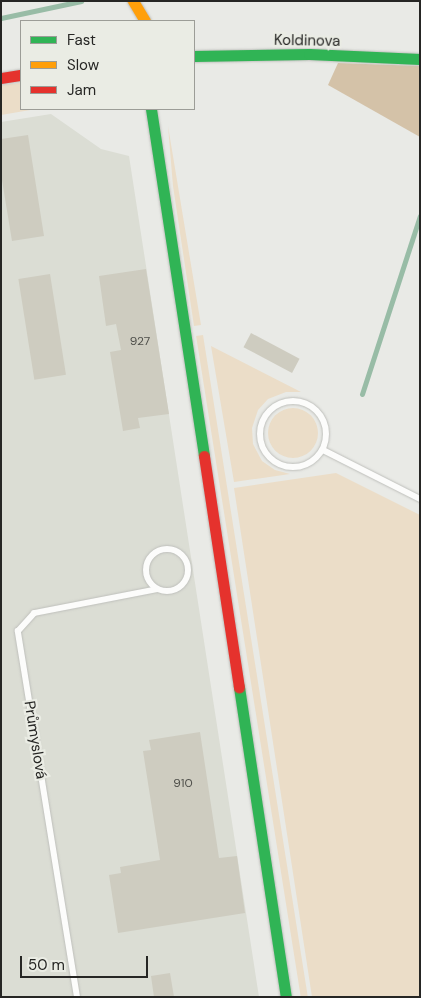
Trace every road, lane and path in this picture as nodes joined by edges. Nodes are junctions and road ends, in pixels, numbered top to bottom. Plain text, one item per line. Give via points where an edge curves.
1 (132, 7) edge
2 (144, 20) edge
3 (195, 56) edge
4 (420, 58) edge
5 (20, 75) edge
6 (1, 78) edge
7 (151, 110) edge
8 (323, 450) junction
9 (420, 499) edge
10 (157, 589) junction
11 (77, 997) edge
12 (286, 997) edge

1 - 2 main road
3 - 4 main road, Koldinova via 309,54
5 - 6 main road
7 - 12 main road
8 - 8 lane via 326,427 313,408 292,401 280,403 263,419 260,442 265,452 283,466 306,465
8 - 9 lane
10 - 10 lane via 177,589 186,579 187,565 174,550 160,550 146,565 147,579
10 - 11 lane, Průmyslová via 34,613 18,631

